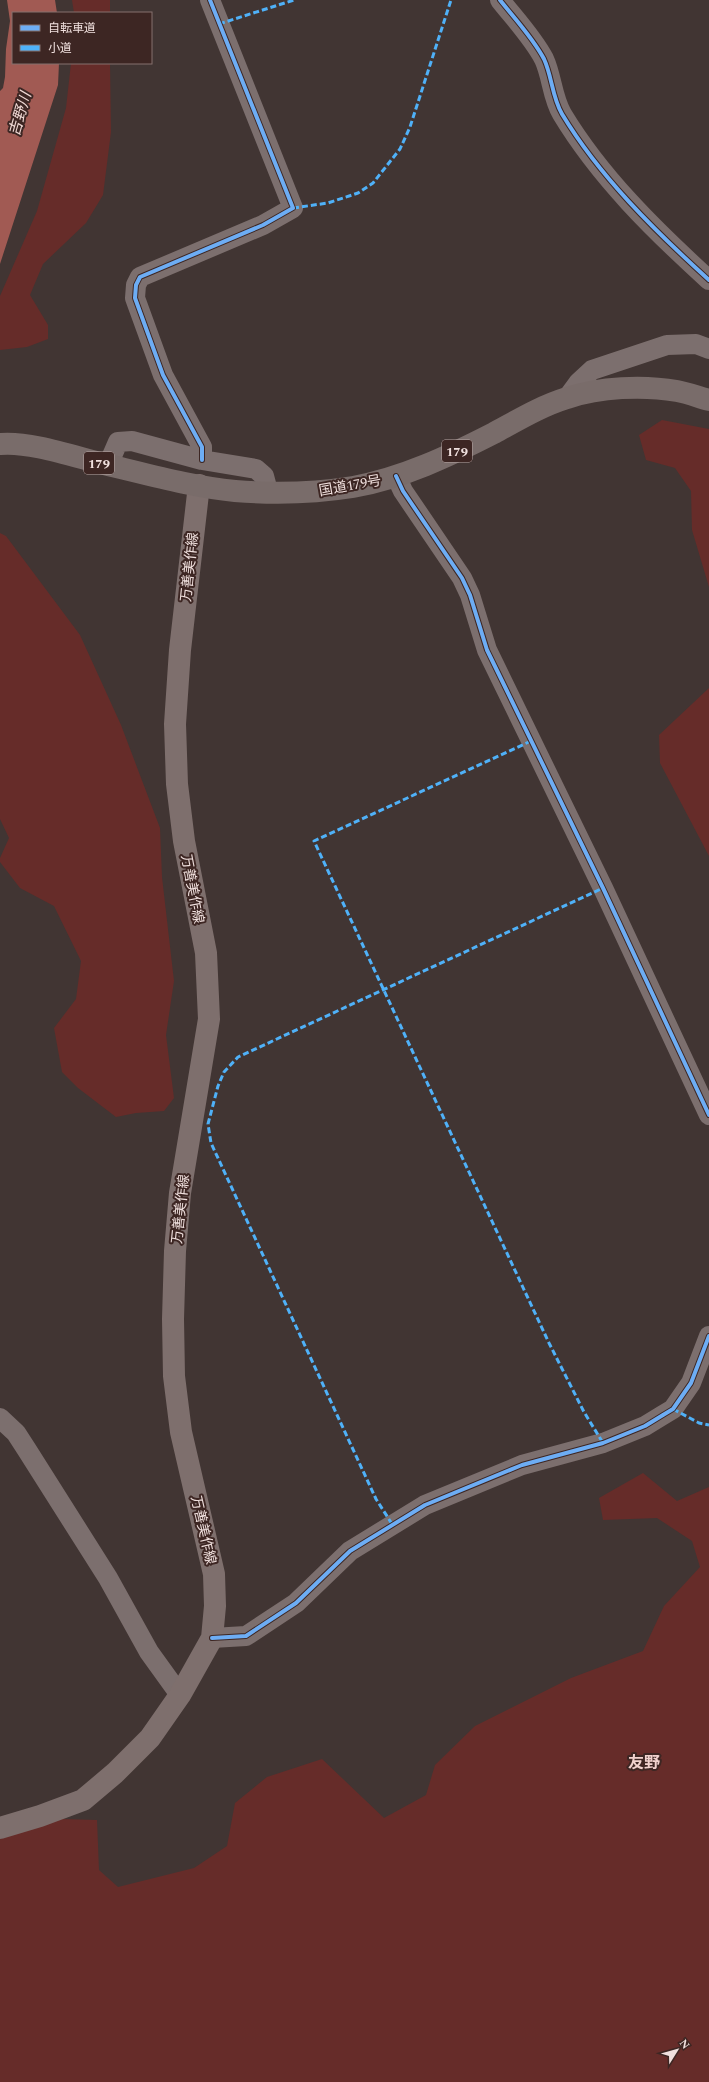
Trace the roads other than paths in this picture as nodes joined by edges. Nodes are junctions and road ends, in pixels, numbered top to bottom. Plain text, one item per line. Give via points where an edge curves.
1 (210, 0) edge
2 (500, 0) edge
3 (709, 280) edge
4 (709, 349) edge
5 (568, 397) junction
6 (709, 400) edge
7 (0, 444) edge
8 (202, 460) junction
9 (108, 465) junction
10 (396, 476) junction
11 (199, 485) junction
12 (268, 491) junction
13 (709, 1115) edge
14 (709, 1336) edge
15 (0, 1418) edge
16 (212, 1638) junction
17 (180, 1695) junction
18 (0, 1828) edge

1 - 8 street via 293,208 263,225 140,277 136,284 135,298 163,375 202,448
2 - 3 street via 544,60 561,111 578,140 617,188 665,240
4 - 5 street via 696,344 667,345 592,370
5 - 6 highway, 国道179号 / 179 via 607,390 642,388 677,391
5 - 10 highway, 国道179号 / 179 via 530,413 433,462
7 - 9 highway, 国道179号 / 179 via 41,449
8 - 9 street via 132,441 118,442
8 - 12 street via 256,469 264,476
9 - 11 highway, 国道179号 / 179
10 - 12 highway, 国道179号 / 179 via 318,491
10 - 13 street via 403,491 462,578 487,650
11 - 12 highway, 国道179号 / 179 via 235,491
11 - 16 main road, 万善美作線 via 180,650 175,724 177,784 184,841 206,953 209,1019 180,1193 173,1319 174,1376 181,1432 214,1574 216,1606
14 - 16 street via 691,1383 673,1409 663,1416 645,1426 603,1442 522,1465 425,1505 350,1551 296,1603 246,1636
15 - 17 street via 16,1433 108,1578 149,1652
16 - 17 main road, 万善美作線
17 - 18 main road, 万善美作線 via 150,1738 116,1773 83,1800

